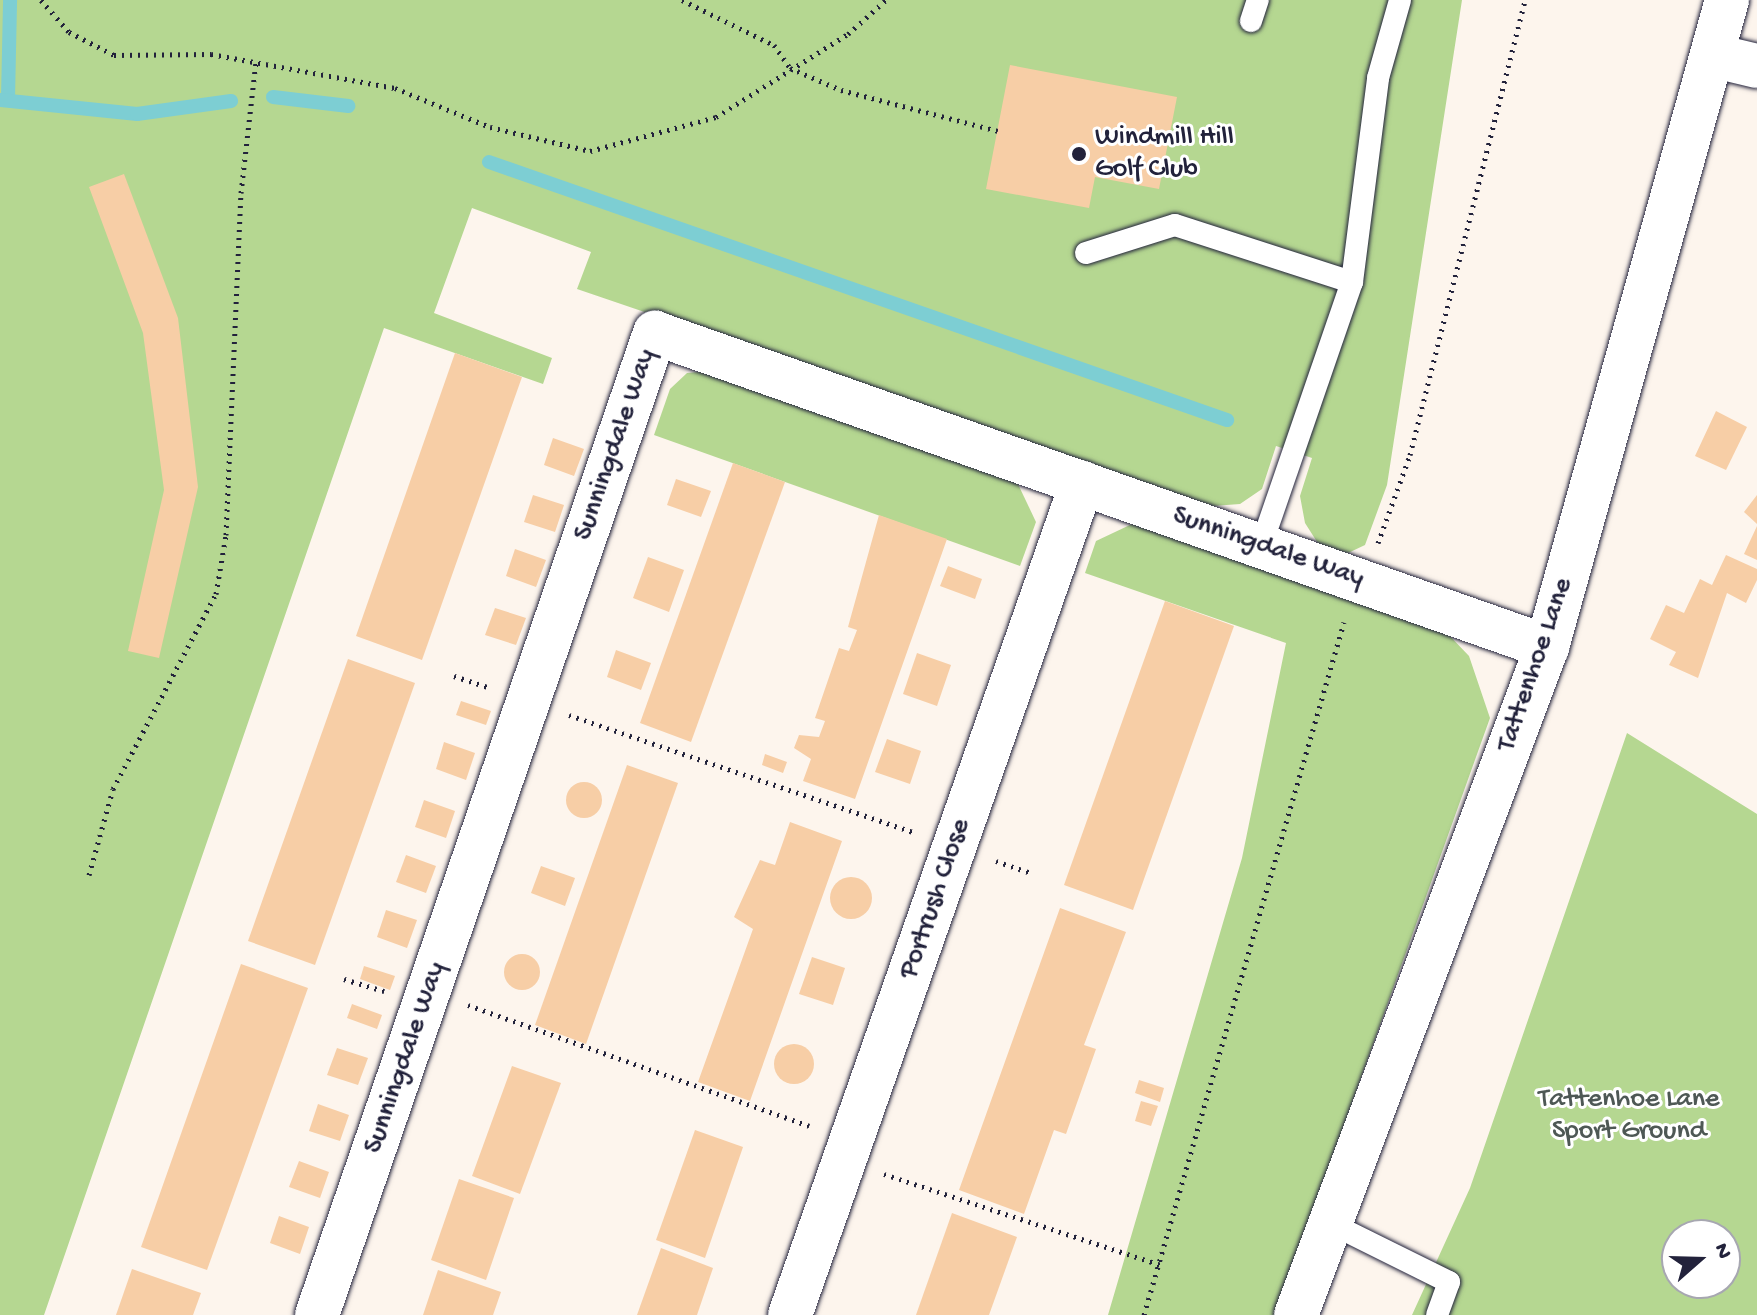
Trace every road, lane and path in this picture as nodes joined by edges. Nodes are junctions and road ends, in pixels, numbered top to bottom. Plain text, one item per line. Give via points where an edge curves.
1 (41, 0) edge
2 (682, 0) edge
3 (886, 0) edge
4 (1400, 0) edge
5 (1525, 0) edge
6 (1727, 0) edge
7 (1715, 56) junction
8 (256, 61) junction
9 (1757, 66) edge
10 (790, 68) junction
11 (998, 131) dead end
12 (1086, 253) dead end
13 (1352, 282) junction
14 (1082, 483) junction
15 (1261, 546) junction
16 (1364, 582) junction
17 (1547, 647) junction
18 (454, 676) dead end
19 (528, 701) junction
20 (954, 847) junction
21 (1030, 873) dead end
22 (89, 875) dead end
23 (344, 979) dead end
24 (426, 998) junction
25 (847, 1152) junction
26 (1330, 1223) junction
27 (1160, 1265) junction
28 (317, 1315) edge
29 (790, 1315) edge
30 (1144, 1315) edge
31 (1296, 1315) edge
32 (1437, 1315) edge

1 - 8 path via 69,32 114,55
2 - 10 path via 774,45
3 - 10 path via 848,34
4 - 13 lane via 1378,78
5 - 16 path via 1410,455
6 - 7 street, Tattenhoe Lane
7 - 9 street
7 - 17 street, Tattenhoe Lane
8 - 10 path via 395,88 490,127 590,151 716,117
8 - 22 path via 241,193 226,535 216,594 113,789
10 - 11 path via 841,90
12 - 13 lane via 1175,225
13 - 15 lane
14 - 15 street, Sunningdale Way
14 - 19 street, Sunningdale Way via 655,333
14 - 20 street, Portrush Close
15 - 16 street, Sunningdale Way
16 - 17 street, Sunningdale Way
16 - 27 path via 1331,647
17 - 26 street, Tattenhoe Lane
18 - 19 path
19 - 20 path
19 - 24 street, Sunningdale Way
20 - 21 path
20 - 25 street, Portrush Close
23 - 24 path
24 - 25 path via 450,999 824,1131
24 - 28 street, Sunningdale Way
25 - 27 path via 870,1170
25 - 29 street, Portrush Close
26 - 31 street, Tattenhoe Lane
26 - 32 lane via 1449,1282
27 - 30 path

